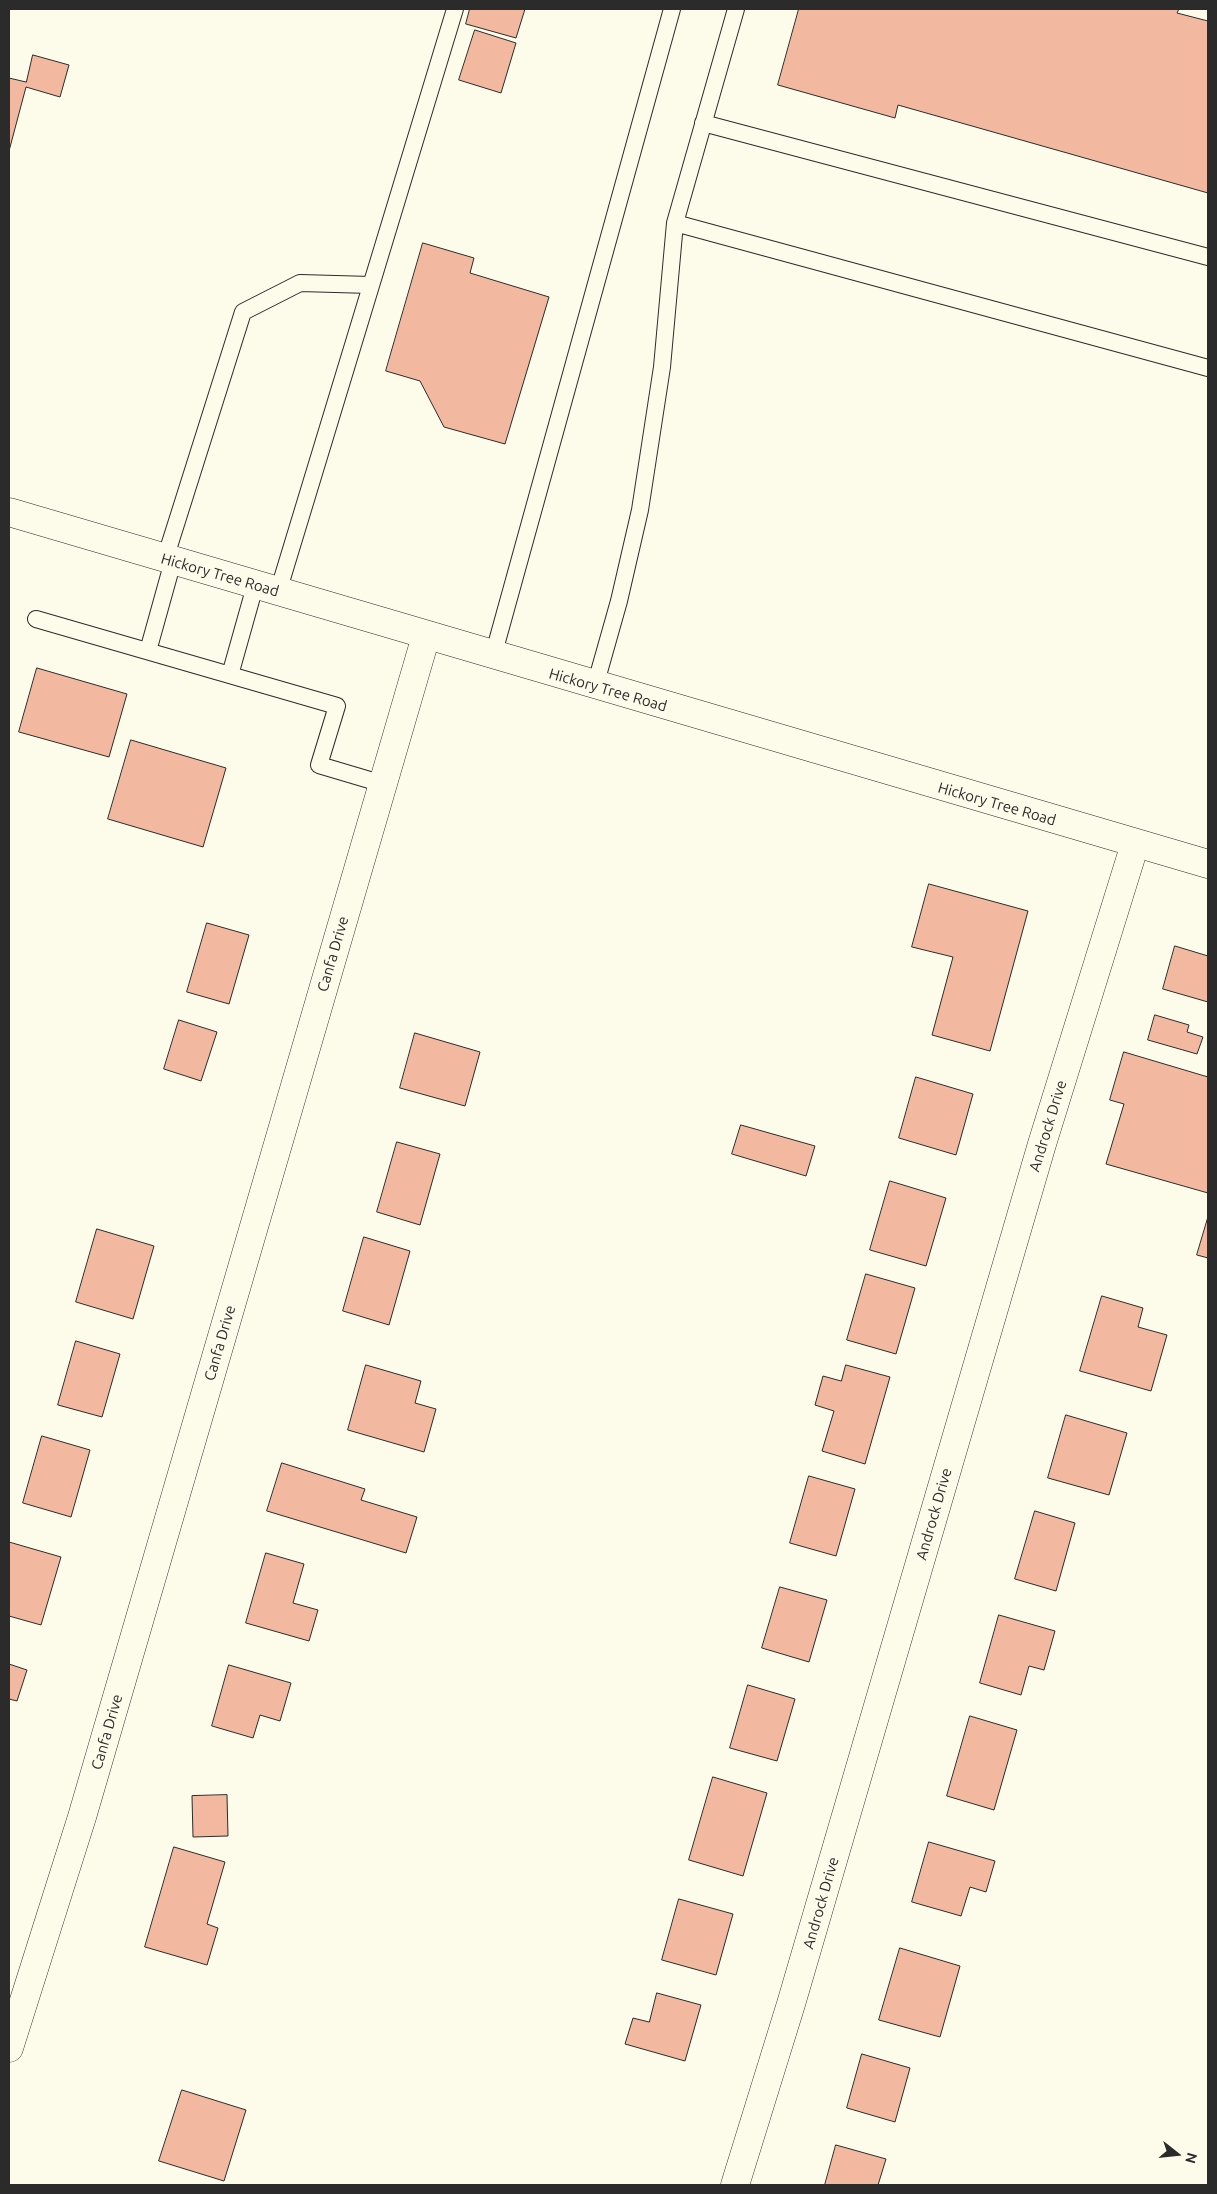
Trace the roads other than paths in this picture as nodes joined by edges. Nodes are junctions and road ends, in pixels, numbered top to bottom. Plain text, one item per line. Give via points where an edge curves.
1 (455, 9) edge
2 (736, 9) edge
3 (669, 10) edge
4 (702, 123) junction
5 (675, 223) junction
6 (1208, 257) edge
7 (371, 285) junction
8 (1208, 368) edge
9 (9, 512) edge
10 (169, 560) junction
11 (266, 589) junction
12 (36, 619) dead end
13 (426, 636) junction
14 (148, 651) junction
15 (493, 656) junction
16 (230, 675) junction
17 (595, 686) junction
18 (383, 784) junction
19 (1135, 844) junction
20 (1208, 864) edge
21 (9, 2048) edge
22 (735, 2185) edge

1 - 7 lane
2 - 4 lane
3 - 15 lane
4 - 5 lane
4 - 6 lane
5 - 8 lane
5 - 17 lane via 662,367 640,510
7 - 10 lane via 300,283 243,312
7 - 11 lane
9 - 10 street, Hickory Tree Road
10 - 11 street, Hickory Tree Road
10 - 14 lane
11 - 13 street, Hickory Tree Road
11 - 16 lane
12 - 14 lane
13 - 15 street, Hickory Tree Road
13 - 18 street, Canfa Drive
14 - 16 lane
15 - 17 street, Hickory Tree Road
16 - 18 lane via 337,706 319,765
17 - 19 street, Hickory Tree Road
18 - 21 street, Canfa Drive via 85,1807
19 - 20 street, Hickory Tree Road
19 - 22 street, Androck Drive via 1042,1144 792,2004

